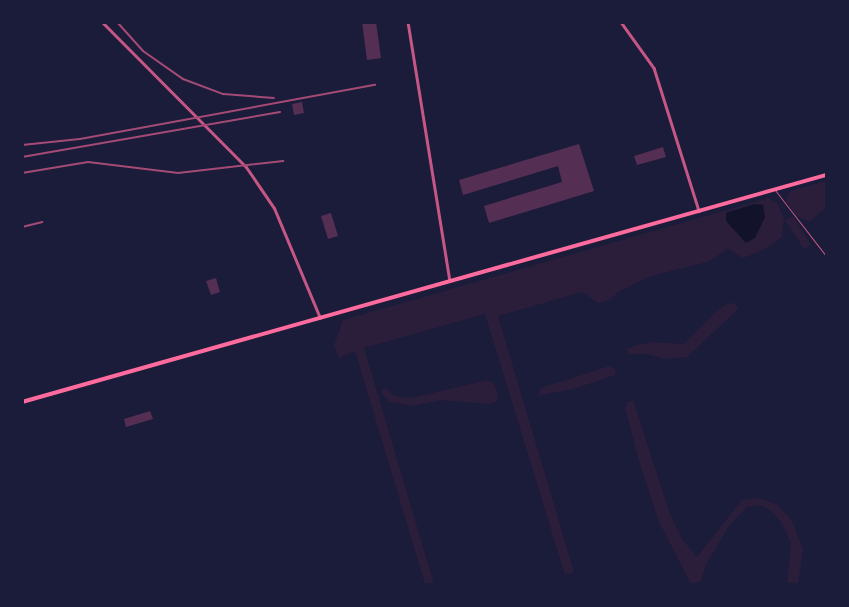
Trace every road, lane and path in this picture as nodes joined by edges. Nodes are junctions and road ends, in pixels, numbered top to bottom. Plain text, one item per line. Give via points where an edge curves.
1 (102, 22) edge
2 (408, 22) edge
3 (622, 22) edge
4 (826, 175) edge
5 (775, 190) junction
6 (699, 211) junction
7 (826, 256) edge
8 (451, 282) junction
9 (320, 319) junction
10 (22, 402) edge

1 - 9 street via 246,166 274,208
2 - 8 street
3 - 6 street via 654,68
4 - 5 main road
5 - 6 main road
5 - 7 lane
6 - 8 main road
8 - 9 main road
9 - 10 main road

